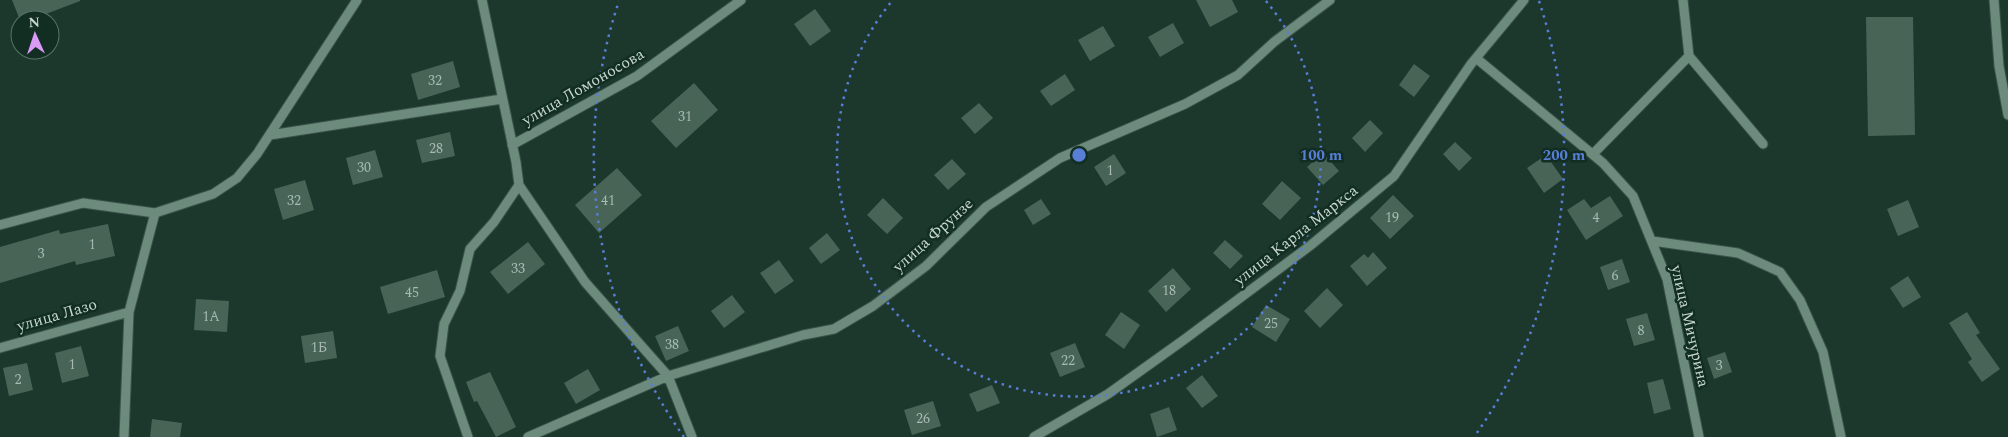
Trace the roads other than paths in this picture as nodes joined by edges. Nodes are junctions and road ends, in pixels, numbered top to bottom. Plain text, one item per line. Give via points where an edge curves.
1 (357, 0) edge
2 (482, 0) edge
3 (741, 0) edge
4 (1330, 0) edge
5 (1524, 0) edge
6 (1683, 0) edge
7 (1994, 0) edge
8 (1689, 56) junction
9 (1476, 58) junction
10 (502, 99) junction
11 (2008, 115) edge
12 (270, 135) junction
13 (1763, 144) dead end
14 (512, 145) junction
15 (1593, 154) junction
16 (519, 184) junction
17 (155, 213) junction
18 (0, 225) edge
19 (1652, 241) junction
20 (126, 312) junction
21 (0, 348) edge
22 (668, 376) junction
23 (124, 437) edge
24 (468, 437) edge
25 (528, 437) edge
26 (692, 437) edge
27 (1034, 437) edge
28 (1699, 437) edge
29 (1841, 437) edge

1 - 12 street
2 - 10 street
3 - 14 street, улица Ломоносова via 637,76
4 - 22 street, улица Фрунзе via 1274,42 1238,75 1185,104 1060,158 994,201 926,266 873,306 834,329 803,335
5 - 9 street, улица Карла Маркса
6 - 8 street
7 - 11 street
8 - 13 street
8 - 15 street
9 - 15 street, улица Мичурина
9 - 27 street, улица Карла Маркса via 1394,176 1311,245 1185,339 1108,394
10 - 12 street
10 - 14 street
12 - 17 street via 238,178 213,194
14 - 16 street
15 - 19 street, улица Мичурина via 1633,196
16 - 22 street via 585,282
16 - 24 street via 494,222 470,249 460,291 444,324 440,356
17 - 18 street via 82,203
17 - 20 street
19 - 28 street, улица Мичурина via 1667,279
19 - 29 street via 1738,253 1780,272 1800,300 1823,352
20 - 21 street, улица Лазо
20 - 23 street
22 - 25 street, улица Фрунзе
22 - 26 street

